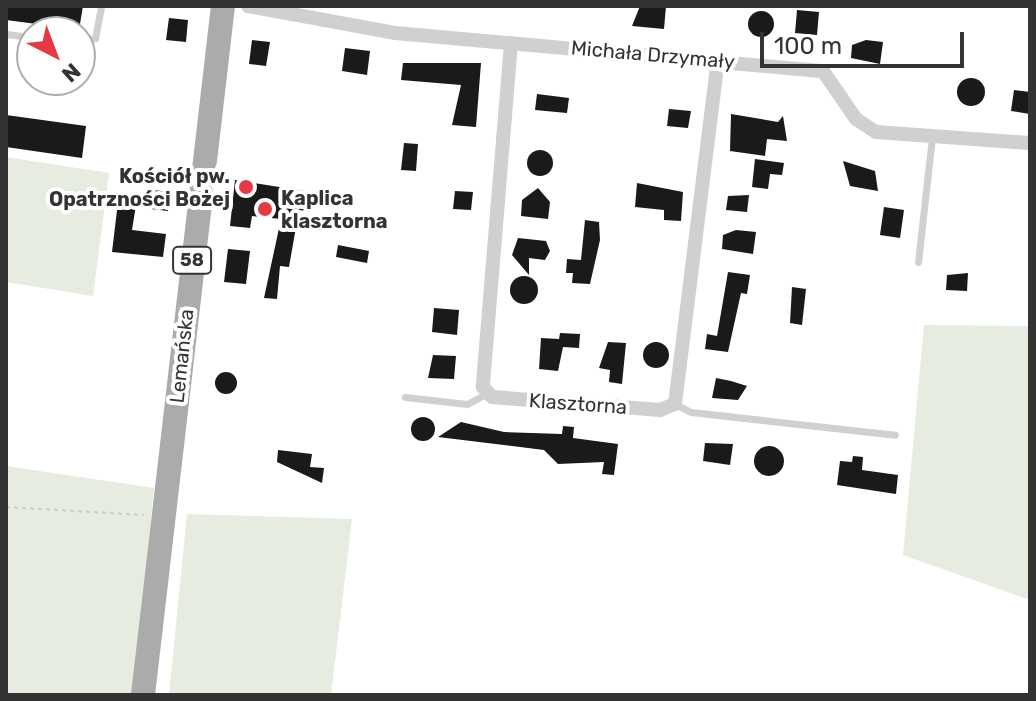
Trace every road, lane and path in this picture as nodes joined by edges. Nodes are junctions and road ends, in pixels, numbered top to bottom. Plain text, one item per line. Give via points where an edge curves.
1 (101, 6) edge
2 (223, 6) edge
3 (248, 6) edge
4 (96, 33) edge
5 (511, 43) junction
6 (718, 61) junction
7 (932, 137) junction
8 (1030, 143) edge
9 (918, 262) dead end
10 (488, 393) junction
11 (405, 397) dead end
12 (675, 404) junction
13 (895, 435) dead end
14 (6, 507) edge
15 (164, 515) junction
16 (143, 695) edge

1 - 4 lane
2 - 15 main road, Lemańska / 58
3 - 5 street, Michała Drzymały via 395,33
5 - 6 street, Michała Drzymały
5 - 10 street via 483,387
6 - 7 street, Michała Drzymały via 823,71 866,127
6 - 12 street
7 - 8 street, Michała Drzymały
7 - 9 lane
10 - 11 lane via 467,404
10 - 12 street, Klasztorna via 660,410
12 - 13 lane via 691,412
14 - 15 path
15 - 16 main road, 58

